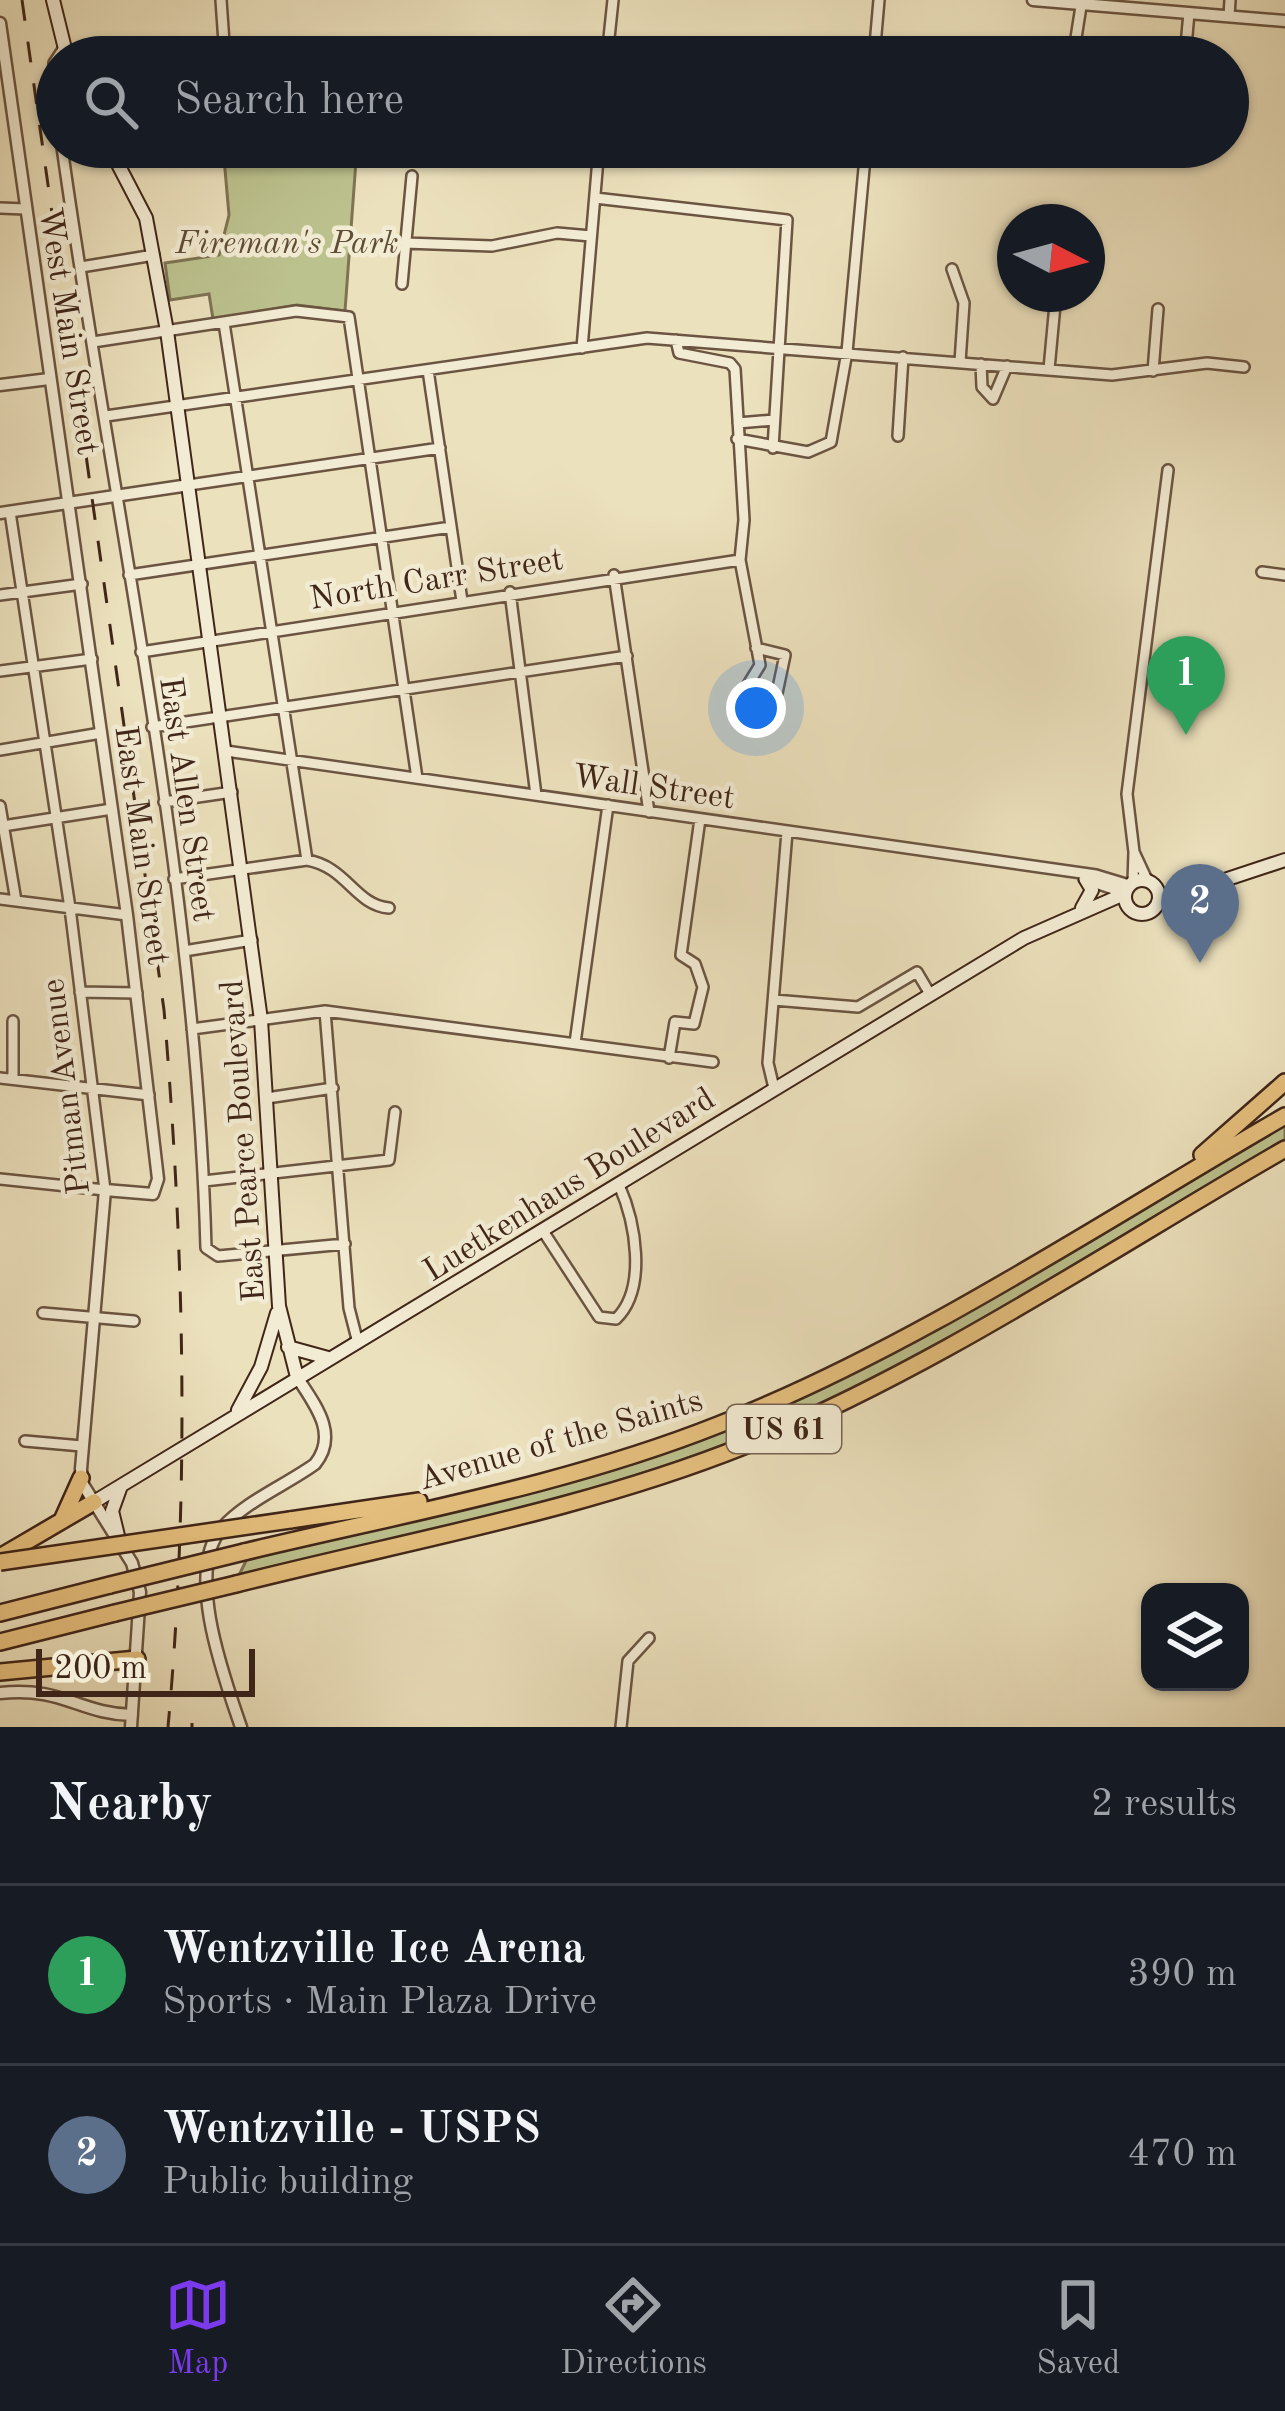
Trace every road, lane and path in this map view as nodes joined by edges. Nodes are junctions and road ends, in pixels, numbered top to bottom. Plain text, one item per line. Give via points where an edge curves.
1 (52, 0) edge
2 (220, 0) edge
3 (613, 0) edge
4 (879, 0) edge
5 (1033, 0) edge
6 (1230, 0) edge
7 (1081, 2) edge
8 (1189, 13) junction
9 (1228, 16) junction
10 (1285, 21) edge
11 (0, 23) edge
12 (61, 36) edge
13 (223, 36) edge
14 (610, 36) edge
15 (876, 36) edge
16 (1076, 36) edge
17 (1187, 36) edge
18 (65, 168) edge
19 (120, 168) edge
20 (597, 168) edge
21 (864, 168) edge
22 (412, 176) dead end
23 (595, 198) junction
24 (0, 208) edge
25 (25, 209) junction
26 (592, 236) junction
27 (405, 243) junction
28 (154, 255) junction
29 (81, 266) junction
30 (952, 268) dead end
31 (402, 284) dead end
32 (1158, 309) dead end
33 (1055, 312) edge
34 (224, 323) junction
35 (167, 331) junction
36 (676, 340) junction
37 (93, 342) junction
38 (582, 348) junction
39 (778, 348) junction
40 (847, 352) junction
41 (903, 357) junction
42 (960, 362) junction
43 (981, 364) junction
44 (1007, 365) junction
45 (1244, 368) dead end
46 (1049, 369) junction
47 (428, 370) junction
48 (1153, 371) junction
49 (49, 379) junction
50 (359, 379) junction
51 (0, 385) edge
52 (235, 399) junction
53 (178, 406) junction
54 (106, 416) junction
55 (774, 421) junction
56 (738, 423) junction
57 (898, 436) dead end
58 (737, 439) junction
59 (440, 448) junction
60 (772, 448) junction
61 (370, 458) junction
62 (1168, 470) dead end
63 (246, 476) junction
64 (189, 485) junction
65 (118, 495) junction
66 (70, 504) junction
67 (5, 513) edge
68 (451, 527) junction
69 (382, 536) junction
70 (258, 556) junction
71 (740, 560) junction
72 (200, 564) junction
73 (1262, 572) dead end
74 (129, 575) junction
75 (614, 575) junction
76 (1285, 575) edge
77 (82, 584) junction
78 (23, 592) junction
79 (510, 592) junction
80 (0, 595) edge
81 (462, 602) junction
82 (393, 613) junction
83 (269, 631) junction
84 (211, 640) junction
85 (756, 648) junction
86 (141, 652) junction
87 (626, 656) junction
88 (92, 659) junction
89 (34, 666) junction
90 (0, 671) edge
91 (520, 671) junction
92 (404, 688) junction
93 (281, 709) junction
94 (222, 717) junction
95 (152, 727) junction
96 (101, 734) junction
97 (46, 742) junction
98 (0, 750) edge
99 (226, 752) junction
100 (291, 759) junction
101 (417, 778) junction
102 (232, 792) junction
103 (536, 795) junction
104 (164, 802) junction
105 (608, 805) junction
106 (0, 806) edge
107 (112, 809) junction
108 (650, 812) junction
109 (56, 818) junction
110 (700, 819) junction
111 (3, 826) junction
112 (787, 832) junction
113 (307, 860) junction
114 (1285, 860) edge
115 (244, 870) junction
116 (1253, 870) junction
117 (1080, 876) junction
118 (174, 879) junction
119 (1135, 890) junction
120 (0, 899) edge
121 (16, 901) junction
122 (1158, 902) junction
123 (70, 908) junction
124 (389, 908) dead end
125 (1077, 912) junction
126 (128, 915) junction
127 (252, 940) junction
128 (184, 951) junction
129 (80, 992) junction
130 (136, 993) junction
131 (930, 994) junction
132 (774, 1000) junction
133 (326, 1011) junction
134 (261, 1020) junction
135 (13, 1021) dead end
136 (192, 1029) junction
137 (575, 1043) junction
138 (669, 1058) junction
139 (712, 1062) dead end
140 (0, 1078) edge
141 (14, 1079) junction
142 (1285, 1082) edge
143 (333, 1088) junction
144 (774, 1088) junction
145 (89, 1090) junction
146 (149, 1095) junction
147 (266, 1098) junction
148 (394, 1112) dead end
149 (1285, 1116) edge
150 (1285, 1149) edge
151 (340, 1163) junction
152 (1285, 1163) edge
153 (271, 1174) junction
154 (0, 1179) edge
155 (204, 1180) junction
156 (619, 1184) junction
157 (1225, 1184) junction
158 (1166, 1185) junction
159 (105, 1190) junction
160 (544, 1231) junction
161 (345, 1244) junction
162 (276, 1249) junction
163 (279, 1306) junction
164 (44, 1313) dead end
165 (95, 1318) junction
166 (134, 1321) dead end
167 (358, 1343) junction
168 (288, 1347) junction
169 (330, 1358) junction
170 (298, 1377) junction
171 (236, 1414) junction
172 (25, 1441) dead end
173 (82, 1446) junction
174 (81, 1478) junction
175 (122, 1484) junction
176 (517, 1486) junction
177 (94, 1502) junction
178 (54, 1524) junction
179 (119, 1540) junction
180 (0, 1541) edge
181 (0, 1559) edge
182 (0, 1613) edge
183 (649, 1638) dead end
184 (0, 1642) edge
185 (137, 1659) junction
186 (0, 1672) edge
187 (0, 1693) edge
188 (132, 1721) edge
189 (241, 1727) edge
190 (621, 1727) edge

1 - 12 main road
2 - 13 street
3 - 14 street
4 - 15 street
5 - 7 street
6 - 9 street
7 - 8 street
7 - 16 street
8 - 9 street
8 - 17 street
9 - 10 street
11 - 25 street, West Main Street
18 - 29 street, East Allen Street
19 - 28 main road, East Pearce Boulevard via 146,218
20 - 23 street
21 - 40 street
22 - 27 street
23 - 26 street
23 - 39 street via 787,220
24 - 25 street
25 - 49 street, West Main Street
26 - 27 street via 557,232 492,246
26 - 38 street
27 - 31 street
28 - 29 street
28 - 35 main road, East Pearce Boulevard
29 - 37 street, East Allen Street
30 - 42 street via 964,303
32 - 48 street
33 - 46 street
34 - 35 street
34 - 50 street via 296,311 345,314
34 - 52 street
35 - 37 street
35 - 53 main road, East Pearce Boulevard
36 - 38 street
36 - 39 street
36 - 56 street via 679,353 730,363
37 - 54 street, East Allen Street
38 - 47 street
39 - 40 street
39 - 55 street
40 - 41 street
40 - 60 street via 831,442 816,452
41 - 42 street
41 - 57 street
42 - 43 street
43 - 44 street
43 - 44 street via 982,387 993,399
44 - 46 street
45 - 48 street via 1207,363
46 - 48 street
47 - 50 street
47 - 59 street
49 - 51 street
49 - 66 street, West Main Street
50 - 52 street
50 - 61 street
52 - 53 street
52 - 63 street
53 - 54 street
53 - 64 main road, East Pearce Boulevard
54 - 65 street, East Allen Street
55 - 56 street
55 - 60 street
56 - 58 street
58 - 60 street
58 - 71 street
59 - 61 street
59 - 68 street
61 - 63 street
61 - 69 street
62 - 119 street via 1130,746
63 - 64 street
63 - 70 street
64 - 65 street
64 - 72 main road, East Pearce Boulevard
65 - 66 street
65 - 74 street, East Allen Street
66 - 67 street
66 - 77 street, East Main Street
67 - 78 street, Pitman Avenue
68 - 69 street
68 - 81 street
69 - 70 street
69 - 82 street
70 - 72 street
70 - 83 street
71 - 75 street, North Carr Street
71 - 85 street
72 - 74 street
72 - 84 main road, East Pearce Boulevard
73 - 76 street
74 - 86 street, East Allen Street
75 - 79 street, North Carr Street
75 - 87 street
77 - 78 street
77 - 88 street, East Main Street
78 - 80 street
78 - 89 street, Pitman Avenue
79 - 81 street, North Carr Street
79 - 91 street
81 - 82 street, North Carr Street
82 - 83 street, North Carr Street
82 - 92 street
83 - 84 street, North Carr Street
83 - 93 street
84 - 86 street, North Carr Street
84 - 94 main road, East Pearce Boulevard
85 - 85 street via 785,655 770,699 744,691 758,673
86 - 95 street, East Allen Street
87 - 91 street
87 - 108 street
88 - 89 street
88 - 96 street, East Main Street
89 - 90 street
89 - 97 street, Pitman Avenue
91 - 92 street
91 - 103 street
92 - 93 street
92 - 101 street
93 - 94 street
93 - 100 street
94 - 95 street
94 - 99 main road, East Pearce Boulevard
95 - 104 street, East Allen Street
96 - 97 street
96 - 107 street, East Main Street
97 - 98 street
97 - 109 street, Pitman Avenue
99 - 100 street, Wall Street
99 - 102 main road, East Pearce Boulevard
100 - 101 street, Wall Street
100 - 113 street
101 - 103 street, Wall Street
102 - 104 street
102 - 115 main road, East Pearce Boulevard
103 - 105 street, Wall Street
104 - 118 street, East Allen Street
105 - 108 street, Wall Street
105 - 137 street
106 - 111 street
107 - 109 street
107 - 126 street, East Main Street
108 - 110 street, Wall Street
109 - 111 street
109 - 123 street, Pitman Avenue
110 - 112 street, Wall Street
110 - 138 street via 681,955 695,964 702,999 694,1024 675,1022
111 - 121 street
112 - 117 street, Wall Street
112 - 132 street
113 - 115 street
113 - 124 street via 329,864 376,907
114 - 116 main road, Luetkenhaus Boulevard
115 - 118 street
115 - 127 main road, East Pearce Boulevard
116 - 119 main road, Luetkenhaus Boulevard
116 - 122 main road, Luetkenhaus Boulevard
117 - 119 street, Wall Street
117 - 125 main road via 1092,890
118 - 128 street, East Allen Street
119 - 122 main road
119 - 122 main road, Luetkenhaus Boulevard via 1148,914
119 - 125 main road, Luetkenhaus Boulevard
120 - 121 street
121 - 123 street
123 - 126 street
123 - 129 street, Pitman Avenue
125 - 131 main road, Luetkenhaus Boulevard
126 - 130 street, East Main Street
127 - 128 street
127 - 134 main road, East Pearce Boulevard
128 - 136 street, East Allen Street
129 - 130 street
129 - 145 street, Pitman Avenue
130 - 146 street, East Main Street
131 - 132 street via 917,972 858,1006
131 - 144 main road, Luetkenhaus Boulevard
132 - 144 street
133 - 134 street
133 - 137 street
133 - 143 street
134 - 136 street
134 - 147 main road, East Pearce Boulevard
135 - 141 street
136 - 155 street, East Allen Street
137 - 138 street
138 - 139 street
140 - 141 street
141 - 145 street
142 - 158 highway
143 - 147 street
143 - 151 street
144 - 156 main road, Luetkenhaus Boulevard
145 - 146 street
145 - 159 street, Pitman Avenue
146 - 159 street, East Main Street via 155,1192
147 - 153 main road, East Pearce Boulevard
148 - 151 street via 388,1160
149 - 158 highway, Avenue of the Saints / US 61
150 - 157 highway, Avenue of the Saints / US 61
151 - 153 street
151 - 161 street
152 - 157 highway
153 - 155 street
153 - 162 main road, East Pearce Boulevard
154 - 159 street
155 - 162 street, East Allen Street via 210,1253
156 - 160 main road, Luetkenhaus Boulevard
156 - 160 street via 634,1224 633,1270 628,1308 616,1319 589,1306
157 - 184 highway, Avenue of the Saints / US 61, bridge via 887,1378 744,1446 611,1491
158 - 176 highway, Avenue of the Saints / US 61 via 793,1394 662,1446
159 - 165 street, Pitman Avenue
160 - 167 main road, Luetkenhaus Boulevard
161 - 162 street
161 - 167 street
162 - 163 main road, East Pearce Boulevard
163 - 168 main road, East Pearce Boulevard
163 - 171 main road
164 - 165 street
165 - 166 street
165 - 173 street, Pitman Avenue
167 - 169 main road, Luetkenhaus Boulevard
168 - 169 main road
168 - 170 main road, East Pearce Boulevard
169 - 170 main road, Luetkenhaus Boulevard
170 - 171 main road, Luetkenhaus Boulevard
170 - 189 street, East Pearce Boulevard via 326,1426 324,1450 230,1519 213,1543 209,1616
171 - 175 main road, Luetkenhaus Boulevard
172 - 173 street
173 - 174 street, Pitman Avenue
174 - 177 street
174 - 178 highway
175 - 177 main road, Luetkenhaus Boulevard
175 - 179 main road via 112,1511
176 - 181 highway, bridge
176 - 182 highway, Avenue of the Saints / US 61, bridge
177 - 178 highway
177 - 179 street
178 - 180 highway
178 - 181 highway
179 - 185 street via 140,1592
183 - 190 street via 628,1661
185 - 186 highway
185 - 188 street
187 - 188 street via 50,1692

